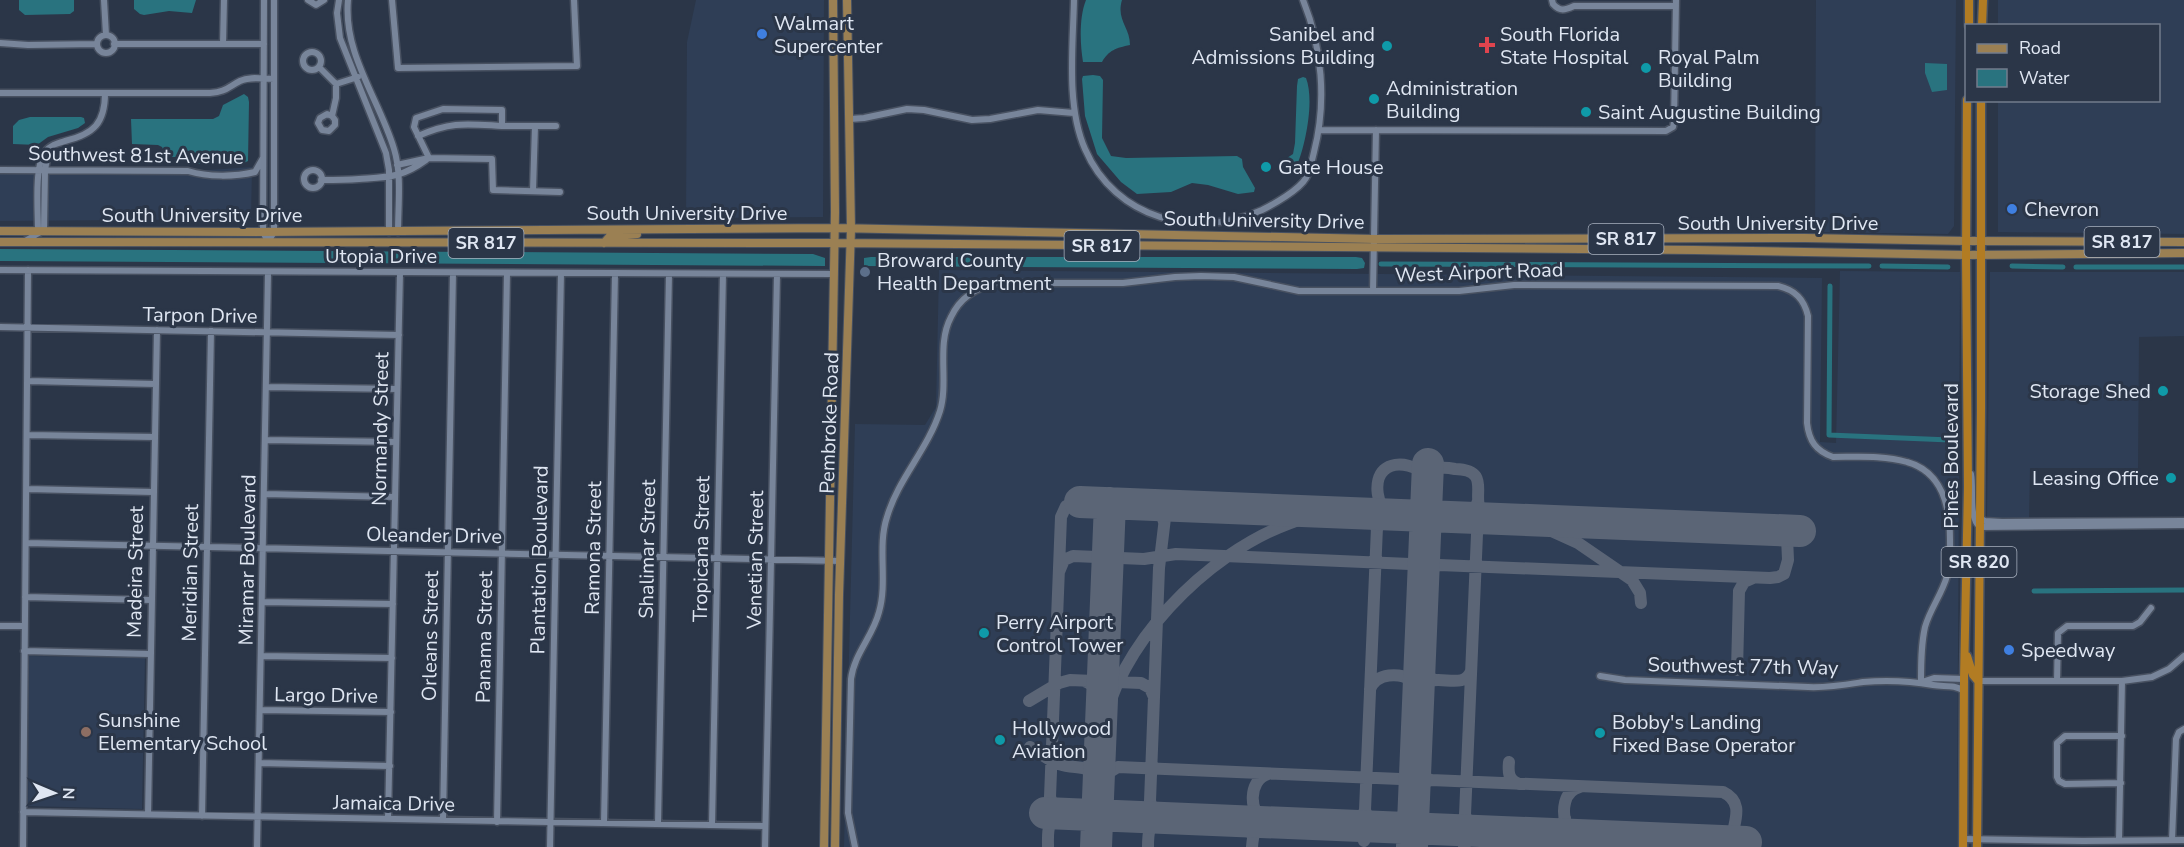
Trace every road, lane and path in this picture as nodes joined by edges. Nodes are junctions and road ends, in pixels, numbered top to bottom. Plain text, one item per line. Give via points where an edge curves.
1 (104, 0) edge
2 (224, 0) edge
3 (264, 0) edge
4 (274, 0) edge
5 (308, 0) edge
6 (324, 0) edge
7 (331, 0) edge
8 (392, 0) edge
9 (574, 0) edge
10 (833, 0) edge
11 (847, 0) edge
12 (1074, 0) edge
13 (1303, 0) edge
14 (1552, 0) edge
15 (1969, 0) edge
16 (1983, 0) edge
17 (339, 1) edge
18 (347, 2) edge
19 (1676, 3) edge
20 (1969, 24) edge
21 (1982, 24) edge
22 (106, 35) junction
23 (0, 43) edge
24 (97, 44) junction
25 (114, 44) junction
26 (223, 44) junction
27 (264, 44) junction
28 (319, 67) dead end
29 (364, 76) junction
30 (356, 78) junction
31 (264, 79) junction
32 (274, 79) junction
33 (336, 84) junction
34 (0, 93) edge
35 (105, 93) junction
36 (1967, 102) edge
37 (1970, 102) edge
38 (1981, 102) edge
39 (1074, 113) junction
40 (332, 116) dead end
41 (850, 119) junction
42 (1980, 122) junction
43 (502, 126) junction
44 (535, 126) junction
45 (556, 126) dead end
46 (1319, 130) junction
47 (1376, 130) junction
48 (418, 136) junction
49 (263, 158) junction
50 (429, 158) junction
51 (397, 165) junction
52 (0, 170) edge
53 (42, 170) junction
54 (398, 175) junction
55 (389, 178) junction
56 (321, 180) dead end
57 (533, 190) junction
58 (560, 192) dead end
59 (835, 228) junction
60 (683, 229) junction
61 (851, 229) junction
62 (41, 230) junction
63 (0, 231) edge
64 (64, 231) junction
65 (263, 232) junction
66 (274, 232) junction
67 (389, 232) junction
68 (398, 232) junction
69 (1375, 238) junction
70 (1966, 241) junction
71 (1980, 241) junction
72 (0, 242) edge
73 (24, 242) junction
74 (49, 242) junction
75 (2184, 242) edge
76 (268, 243) junction
77 (604, 243) junction
78 (835, 243) junction
79 (850, 244) junction
80 (1375, 249) junction
81 (2184, 253) edge
82 (1966, 255) junction
83 (1980, 255) junction
84 (0, 270) edge
85 (28, 270) junction
86 (268, 273) junction
87 (400, 273) junction
88 (453, 273) junction
89 (507, 273) junction
90 (561, 273) junction
91 (615, 274) junction
92 (669, 274) junction
93 (723, 274) junction
94 (777, 274) junction
95 (834, 274) junction
96 (1373, 291) junction
97 (0, 327) edge
98 (27, 327) junction
99 (157, 330) junction
100 (211, 331) junction
101 (267, 332) junction
102 (399, 335) junction
103 (1967, 353) junction
104 (28, 381) junction
105 (156, 384) junction
106 (267, 387) junction
107 (397, 389) junction
108 (1968, 409) junction
109 (1981, 409) junction
110 (27, 435) junction
111 (155, 437) junction
112 (266, 440) junction
113 (396, 442) junction
114 (1968, 461) junction
115 (1980, 465) junction
116 (27, 489) junction
117 (153, 492) junction
118 (265, 494) junction
119 (395, 497) junction
120 (1980, 522) junction
121 (2184, 523) edge
122 (26, 543) junction
123 (153, 546) junction
124 (207, 547) junction
125 (263, 548) junction
126 (394, 550) junction
127 (448, 552) junction
128 (502, 552) junction
129 (556, 554) junction
130 (610, 555) junction
131 (664, 556) junction
132 (717, 557) junction
133 (771, 558) junction
134 (830, 560) junction
135 (840, 561) junction
136 (25, 597) junction
137 (152, 600) junction
138 (262, 602) junction
139 (393, 604) junction
140 (2151, 608) dead end
141 (0, 626) edge
142 (25, 626) junction
143 (1965, 646) junction
144 (24, 651) junction
145 (150, 654) junction
146 (261, 656) junction
147 (2184, 656) edge
148 (392, 658) junction
149 (1600, 676) dead end
150 (1964, 679) junction
151 (1978, 681) junction
152 (2057, 681) junction
153 (2122, 681) junction
154 (1921, 682) junction
155 (1964, 691) junction
156 (260, 710) junction
157 (391, 712) junction
158 (2181, 731) edge
159 (2122, 736) junction
160 (1978, 740) junction
161 (259, 763) junction
162 (390, 766) junction
163 (2121, 783) junction
164 (2175, 783) junction
165 (2184, 783) edge
166 (23, 812) junction
167 (148, 814) junction
168 (202, 816) junction
169 (258, 817) junction
170 (388, 819) junction
171 (443, 820) junction
172 (497, 822) junction
173 (550, 823) junction
174 (604, 823) junction
175 (658, 824) junction
176 (712, 825) junction
177 (765, 826) junction
178 (2119, 840) junction
179 (2172, 840) junction
180 (2184, 840) edge
181 (1964, 843) edge
182 (1977, 843) edge
183 (2016, 844) edge
184 (2083, 844) edge
185 (2145, 844) edge
186 (23, 847) edge
187 (257, 847) edge
188 (550, 847) edge
189 (765, 847) edge
190 (824, 847) edge
191 (835, 847) edge
192 (855, 847) edge

1 - 22 street
2 - 26 street
3 - 27 street
4 - 32 street
5 - 6 street via 316,5
7 - 17 street
8 - 9 street via 398,68 577,66
10 - 59 main road, Pembroke Road
11 - 41 main road, Pembroke Road
12 - 39 street
13 - 46 street via 1320,66
14 - 19 street via 1556,8 1564,10 1574,6
15 - 20 highway
16 - 21 highway
17 - 18 street
17 - 30 street via 340,38
18 - 29 street via 350,41
19 - 47 street via 1673,128 1666,131
22 - 24 street
22 - 25 street
23 - 24 street
24 - 25 street via 107,52
25 - 26 street
26 - 27 street
27 - 31 street
28 - 33 street
29 - 30 street
29 - 51 street via 390,135
30 - 33 street
30 - 55 street via 386,153
31 - 32 street
31 - 35 street via 248,78 221,93
31 - 49 street
32 - 66 street
33 - 40 street
34 - 35 street
35 - 53 street via 99,123 79,138 59,142 44,152
36 - 70 highway, Pines Boulevard / SR 820
37 - 42 highway
38 - 42 highway, Pines Boulevard / SR 820
39 - 41 street via 1038,110 972,120 907,109
39 - 46 street via 1084,149 1102,177 1123,197 1162,218 1196,224 1232,221 1268,207 1295,188 1308,173
41 - 61 main road, Pembroke Road
42 - 71 highway, Pines Boulevard / SR 820
43 - 44 street
43 - 48 street via 454,124
43 - 48 street via 502,110 443,109 416,118
44 - 45 street
44 - 57 street
46 - 47 street
47 - 69 street
48 - 50 street
49 - 53 street, Southwest 81st Avenue via 255,172 246,174
49 - 65 street
50 - 51 street
50 - 54 street
50 - 57 street via 492,159 493,190
51 - 54 street
52 - 53 street, Southwest 81st Avenue
53 - 62 street
54 - 55 street
54 - 68 street
55 - 56 street
55 - 67 street
57 - 58 street
59 - 60 main road, South University Drive / SR 817
59 - 61 main road, South University Drive / SR 817
59 - 78 main road, Pembroke Road
60 - 68 main road, South University Drive / SR 817
60 - 77 main road via 611,236
61 - 69 main road, South University Drive / SR 817
61 - 79 main road, Pembroke Road
62 - 63 main road, South University Drive / SR 817
62 - 64 main road, South University Drive / SR 817
62 - 73 street
64 - 65 main road, South University Drive / SR 817
64 - 74 main road
65 - 66 main road, South University Drive / SR 817
65 - 76 street
66 - 67 main road, South University Drive / SR 817
66 - 76 street
67 - 68 main road, South University Drive / SR 817
69 - 70 main road, South University Drive / SR 817
69 - 80 street, South University Drive
70 - 71 main road, SR 817
70 - 82 highway, Pines Boulevard / SR 820
71 - 75 main road, SR 817
71 - 83 highway, Pines Boulevard / SR 820
72 - 73 main road, South University Drive / SR 817
73 - 74 main road, South University Drive / SR 817
74 - 76 main road, South University Drive / SR 817
76 - 77 main road, South University Drive / SR 817
77 - 78 main road, South University Drive / SR 817
78 - 79 main road, South University Drive / SR 817
78 - 95 main road, Pembroke Road
79 - 80 main road, South University Drive / SR 817
79 - 135 main road, Pembroke Road
80 - 82 main road, South University Drive / SR 817
80 - 96 street, West Airport Road
81 - 83 main road, SR 817
82 - 83 main road, SR 817
82 - 103 highway, Pines Boulevard / SR 820
83 - 109 highway, Pines Boulevard / SR 820
84 - 85 street, Utopia Drive
85 - 86 street, Utopia Drive
85 - 98 street
86 - 87 street, Utopia Drive
86 - 101 street, Miramar Boulevard
87 - 88 street, Utopia Drive
87 - 102 street, Normandy Street
88 - 89 street, Utopia Drive
88 - 127 street, Orleans Street
89 - 90 street, Utopia Drive
89 - 128 street, Panama Street
90 - 91 street, Utopia Drive
90 - 129 street, Plantation Boulevard
91 - 92 street, Utopia Drive
91 - 130 street, Ramona Street
92 - 93 street, Utopia Drive
92 - 131 street, Shalimar Street
93 - 94 street, Utopia Drive
93 - 132 street, Tropicana Street
94 - 95 street, Utopia Drive
94 - 133 street, Venetian Street
95 - 134 main road, Pembroke Road
96 - 154 street, West Airport Road via 1459,291 1515,285 1789,289 1799,297 1808,316 1807,423 1815,446 1833,457 1888,459 1916,465 1936,480 1949,508 1950,563 1926,624 1921,647
96 - 192 street, West Airport Road via 1299,291 1234,277 1175,276 1123,283 1003,282 984,286 963,300 950,317 945,333 943,396 938,416 886,520 880,606 851,674 848,813
97 - 98 street, Tarpon Drive
98 - 99 street, Tarpon Drive
98 - 104 street
99 - 100 street, Tarpon Drive
99 - 105 street, Madeira Street
100 - 101 street, Tarpon Drive
100 - 124 street, Meridian Street
101 - 102 street, Tarpon Drive
101 - 106 street, Miramar Boulevard
102 - 107 street, Normandy Street
103 - 108 highway, Pines Boulevard / SR 820
103 - 109 highway via 1973,402
104 - 105 street
104 - 110 street
105 - 111 street, Madeira Street
106 - 107 street
106 - 112 street, Miramar Boulevard
107 - 113 street, Normandy Street
108 - 114 highway, Pines Boulevard / SR 820
108 - 115 highway via 1976,413
109 - 115 highway, Pines Boulevard / SR 820
110 - 111 street
110 - 116 street
111 - 117 street, Madeira Street
112 - 113 street
112 - 118 street, Miramar Boulevard
113 - 119 street, Normandy Street
114 - 120 street via 1974,521
114 - 143 highway, Pines Boulevard / SR 820
115 - 120 highway, Pines Boulevard / SR 820
116 - 117 street
116 - 122 street
117 - 123 street, Madeira Street
118 - 119 street
118 - 125 street, Miramar Boulevard
119 - 126 street, Normandy Street
120 - 121 street
120 - 151 highway, Pines Boulevard / SR 820
122 - 123 street, Oleander Drive
122 - 136 street
123 - 124 street, Oleander Drive
123 - 137 street, Madeira Street
124 - 125 street, Oleander Drive
124 - 168 street, Meridian Street
125 - 126 street, Oleander Drive
125 - 138 street, Miramar Boulevard
126 - 127 street, Oleander Drive
126 - 139 street, Normandy Street
127 - 128 street, Oleander Drive
127 - 171 street, Orleans Street
128 - 129 street, Oleander Drive
128 - 172 street, Panama Street
129 - 130 street, Oleander Drive
129 - 173 street, Plantation Boulevard
130 - 131 street, Oleander Drive
130 - 174 street, Ramona Street
131 - 132 street, Oleander Drive
131 - 175 street, Shalimar Street
132 - 133 street, Oleander Drive
132 - 176 street, Tropicana Street
133 - 134 street, Oleander Drive
133 - 177 street, Venetian Street
134 - 135 street, Oleander Drive
134 - 190 main road, Pembroke Road
135 - 191 main road, Pembroke Road
136 - 137 street
136 - 142 street
137 - 145 street, Madeira Street
138 - 139 street
138 - 146 street, Miramar Boulevard
139 - 148 street, Normandy Street
140 - 152 street via 2133,626 2061,629
141 - 142 street
142 - 144 street
143 - 150 highway, Pines Boulevard / SR 820
143 - 151 highway
144 - 145 street
144 - 166 street
145 - 167 street, Madeira Street
146 - 148 street
146 - 156 street, Miramar Boulevard
147 - 153 street via 2152,677
148 - 157 street, Normandy Street
149 - 154 street, Southwest 77th Way via 1808,687
150 - 154 street, Southwest 77th Way via 1934,678
150 - 155 highway, Pines Boulevard / SR 820
150 - 160 highway via 1973,693
151 - 152 street
151 - 160 highway, Pines Boulevard / SR 820
152 - 153 street
153 - 159 street
154 - 155 street, Southwest 77th Way
155 - 181 highway, Pines Boulevard / SR 820
156 - 157 street, Largo Drive
156 - 161 street, Miramar Boulevard
157 - 162 street, Normandy Street
158 - 164 street via 2176,739
159 - 163 street
159 - 163 street via 2064,736 2057,742 2059,781
160 - 182 highway, Pines Boulevard / SR 820
161 - 162 street
161 - 169 street, Miramar Boulevard
162 - 170 street, Normandy Street
163 - 178 street
164 - 165 street
164 - 179 street
166 - 167 street, Jamaica Drive
166 - 186 street
167 - 168 street, Jamaica Drive
168 - 169 street, Jamaica Drive
169 - 170 street, Jamaica Drive
169 - 187 street, Miramar Boulevard
170 - 171 street, Jamaica Drive
171 - 172 street, Jamaica Drive
172 - 173 street, Jamaica Drive
173 - 174 street, Jamaica Drive
173 - 188 street, Plantation Boulevard
174 - 175 street, Jamaica Drive
175 - 176 street, Jamaica Drive
176 - 177 street, Jamaica Drive
177 - 189 street, Venetian Street
178 - 184 street
178 - 185 street
179 - 180 street
179 - 185 street
181 - 182 street
182 - 183 street
183 - 184 street

